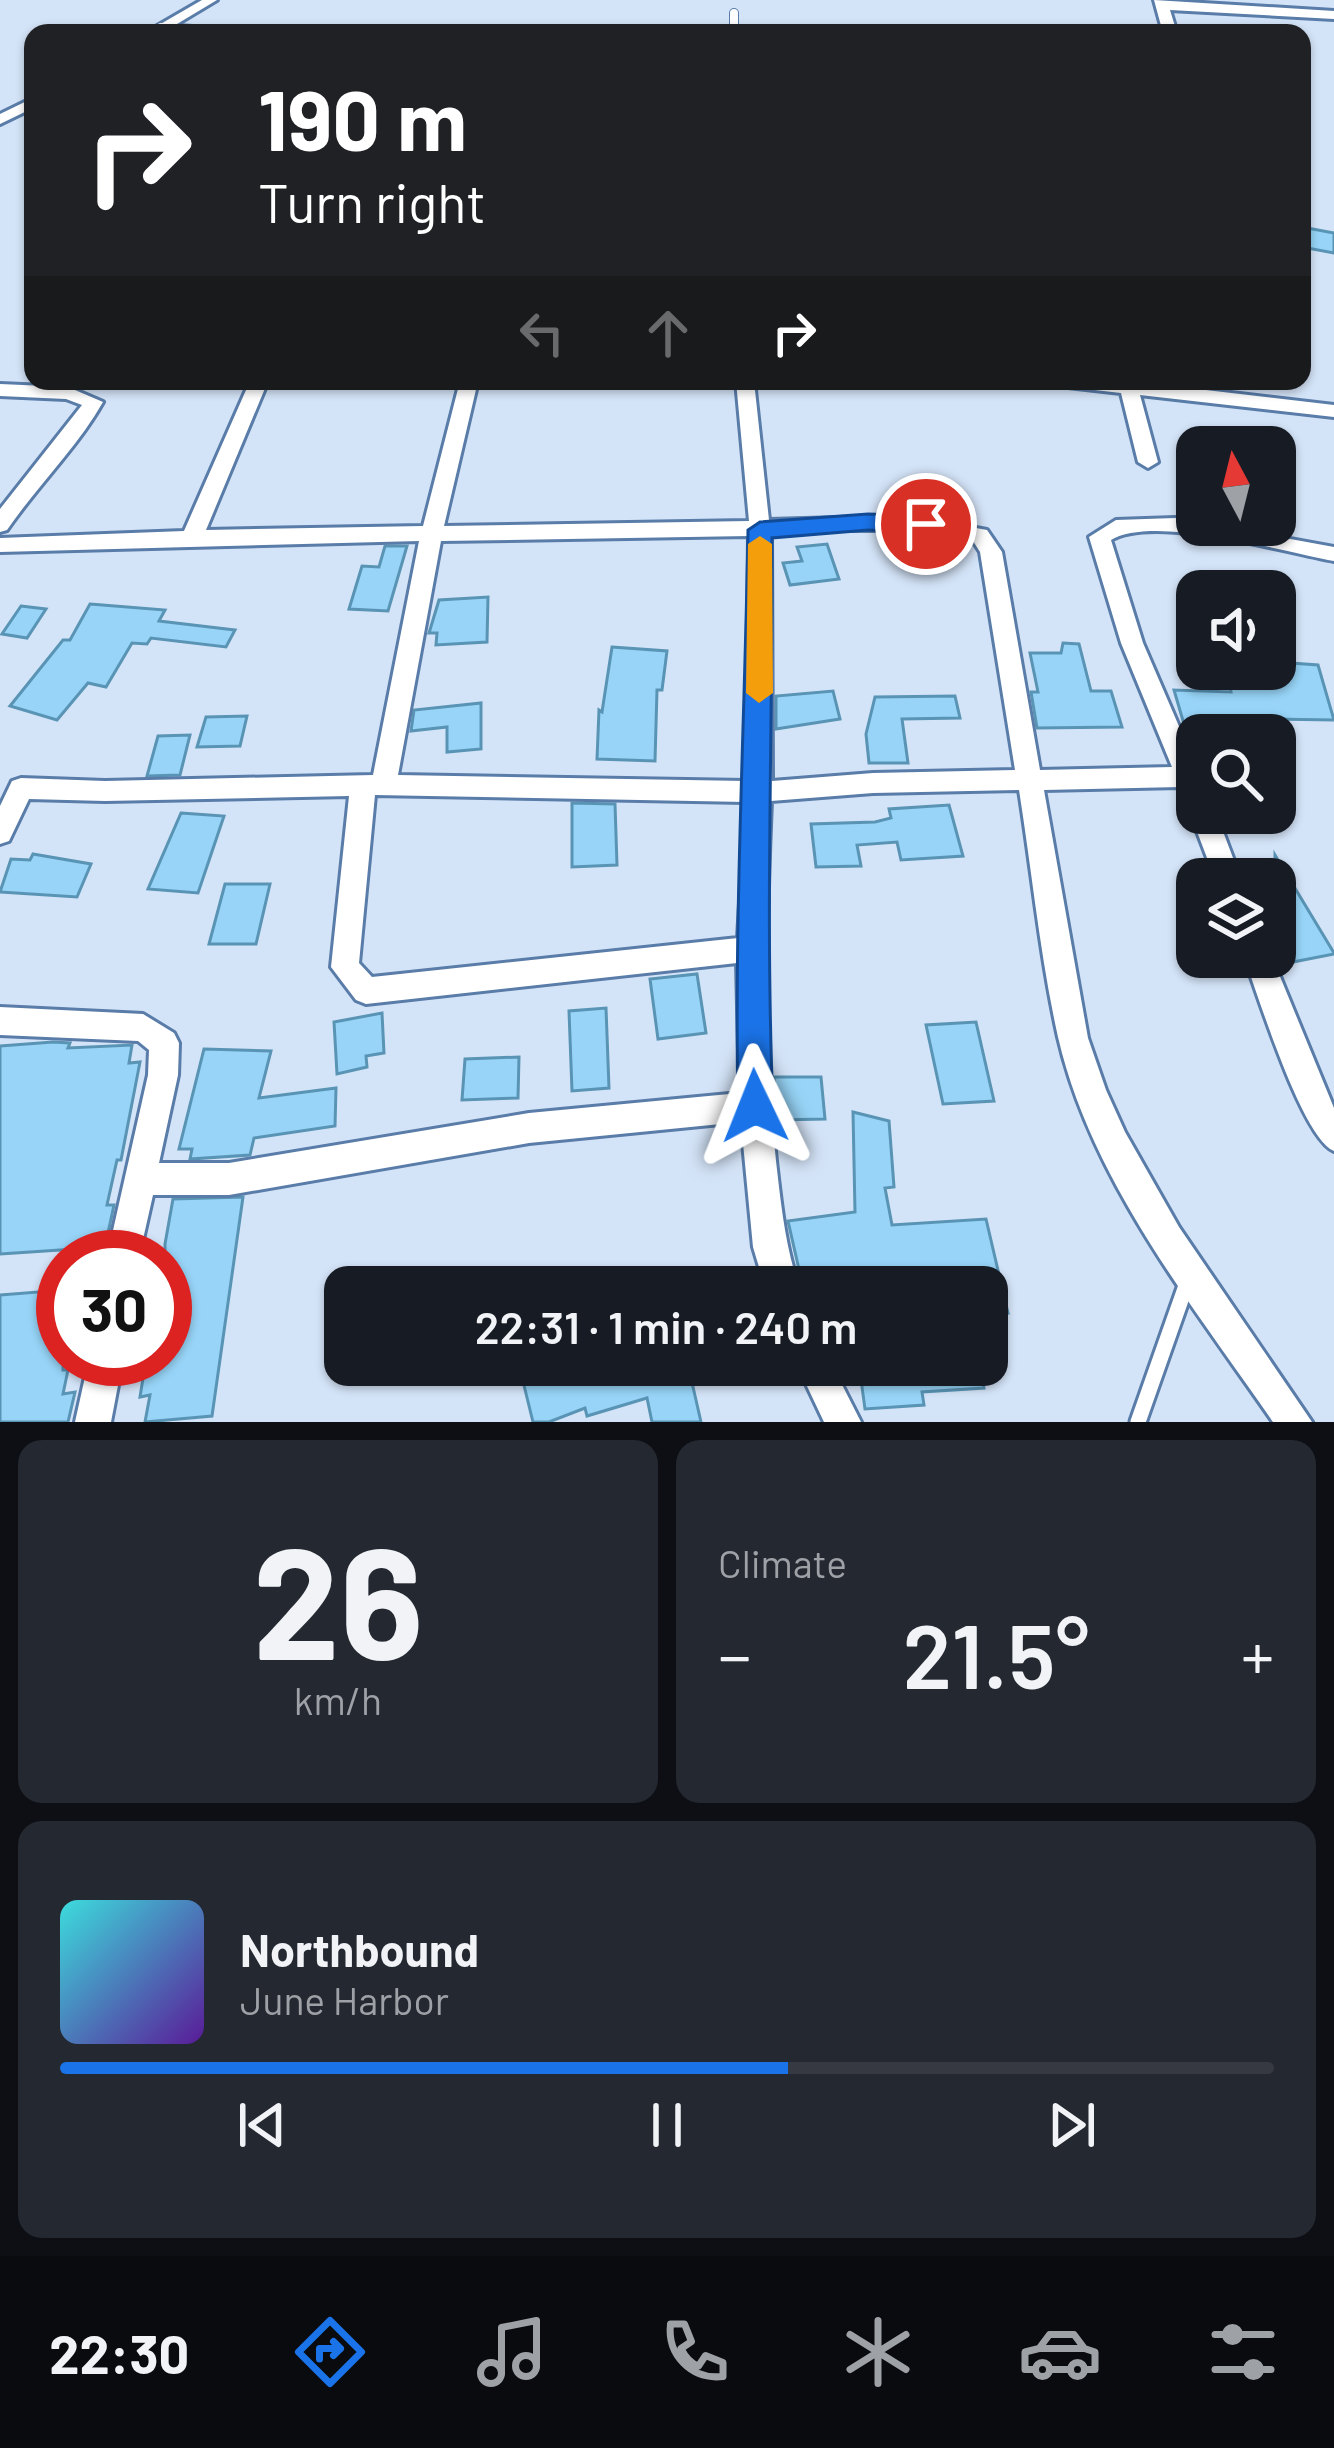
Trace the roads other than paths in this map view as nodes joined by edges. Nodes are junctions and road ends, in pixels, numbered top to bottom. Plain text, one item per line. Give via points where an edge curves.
1 (211, 0) edge
2 (1160, 3) edge
3 (734, 13) dead end
4 (1334, 16) edge
5 (167, 24) edge
6 (734, 24) edge
7 (0, 390) edge
8 (255, 390) edge
9 (467, 390) edge
10 (746, 390) edge
11 (1130, 390) edge
12 (1194, 390) edge
13 (1334, 411) edge
14 (1148, 462) dead end
15 (0, 525) edge
16 (760, 530) junction
17 (430, 534) junction
18 (194, 535) junction
19 (0, 545) edge
20 (1334, 554) edge
21 (1176, 748) edge
22 (1028, 782) junction
23 (373, 786) junction
24 (1176, 787) edge
25 (758, 792) junction
26 (0, 833) edge
27 (751, 949) junction
28 (1266, 978) edge
29 (0, 1021) edge
30 (755, 1106) junction
31 (1334, 1136) edge
32 (143, 1179) junction
33 (130, 1230) edge
34 (775, 1266) edge
35 (1190, 1273) junction
36 (100, 1386) edge
37 (825, 1386) edge
38 (93, 1422) edge
39 (843, 1422) edge
40 (1138, 1422) edge
41 (1294, 1422) edge

1 - 5 street
2 - 4 street
3 - 6 lane
7 - 15 street via 93,402
8 - 18 street
9 - 17 street
10 - 16 street
11 - 14 street
12 - 13 street
16 - 17 street
16 - 22 street via 902,521 980,535 992,552
16 - 25 street
17 - 18 street
17 - 23 street
18 - 19 street
20 - 21 street via 1166,524 1105,529 1100,537 1132,643
22 - 24 street
22 - 25 street
22 - 35 street via 1087,1085 1142,1199
23 - 25 street
23 - 26 street via 21,788
23 - 27 street via 345,967 366,991
25 - 27 street
27 - 30 street
28 - 31 street
29 - 32 street via 143,1028 164,1043
30 - 32 street via 529,1127 229,1179
30 - 34 street
32 - 33 street
35 - 40 lane
35 - 41 street
36 - 38 street
37 - 39 street

